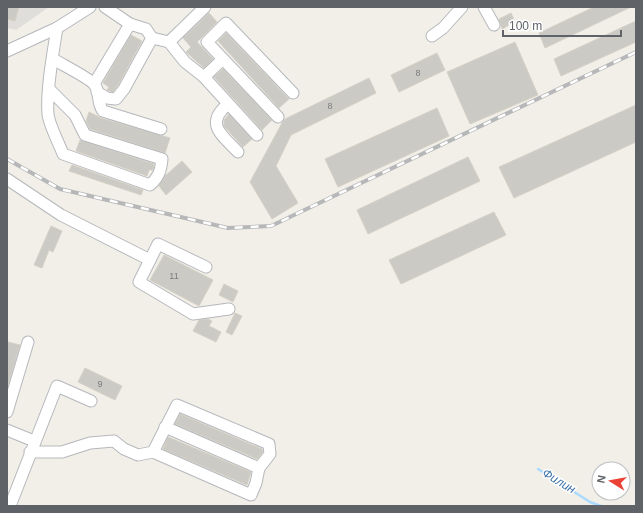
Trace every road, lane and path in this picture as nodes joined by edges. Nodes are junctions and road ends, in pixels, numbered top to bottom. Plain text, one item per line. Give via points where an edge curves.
1 (90, 7) edge
2 (105, 7) edge
3 (204, 7) edge
4 (462, 7) edge
5 (484, 7) edge
6 (130, 24) junction
7 (494, 24) dead end
8 (57, 28) junction
9 (432, 36) dead end
10 (152, 38) junction
11 (169, 42) junction
12 (7, 51) edge
13 (223, 58) junction
14 (53, 59) junction
15 (204, 77) junction
16 (96, 88) junction
17 (50, 90) junction
18 (293, 93) dead end
19 (228, 104) junction
20 (278, 116) dead end
21 (161, 129) dead end
22 (257, 135) dead end
23 (238, 152) dead end
24 (7, 179) edge
25 (150, 260) junction
26 (206, 267) dead end
27 (229, 309) dead end
28 (28, 342) dead end
29 (91, 401) dead end
30 (7, 412) edge
31 (165, 427) junction
32 (7, 430) edge
33 (34, 441) junction
34 (30, 452) junction
35 (153, 452) junction
36 (259, 468) junction
37 (10, 506) edge

1 - 8 street
2 - 6 street
3 - 11 street
4 - 9 street
5 - 7 street
6 - 10 street via 146,29
6 - 16 street
8 - 12 street
8 - 14 street
10 - 11 street
10 - 16 street via 116,99 107,98
11 - 15 street via 185,62
13 - 15 street
13 - 18 street via 207,42 226,23
13 - 20 street
14 - 16 street
14 - 17 street
15 - 19 street
16 - 21 street via 98,105 103,110
17 - 17 street via 48,115 63,154 150,185 156,179 161,170 162,159 85,135 75,115
19 - 22 street
19 - 23 street via 219,111 217,129
24 - 25 street via 61,215
25 - 26 street via 158,244
25 - 27 street via 139,282 193,314
28 - 30 street
29 - 33 street via 56,386
31 - 35 street
31 - 36 street
31 - 36 street via 177,405 269,444 270,454
32 - 33 street
33 - 34 street
34 - 35 street via 62,452 90,443 114,441 138,455
34 - 37 street
35 - 36 street via 251,495

